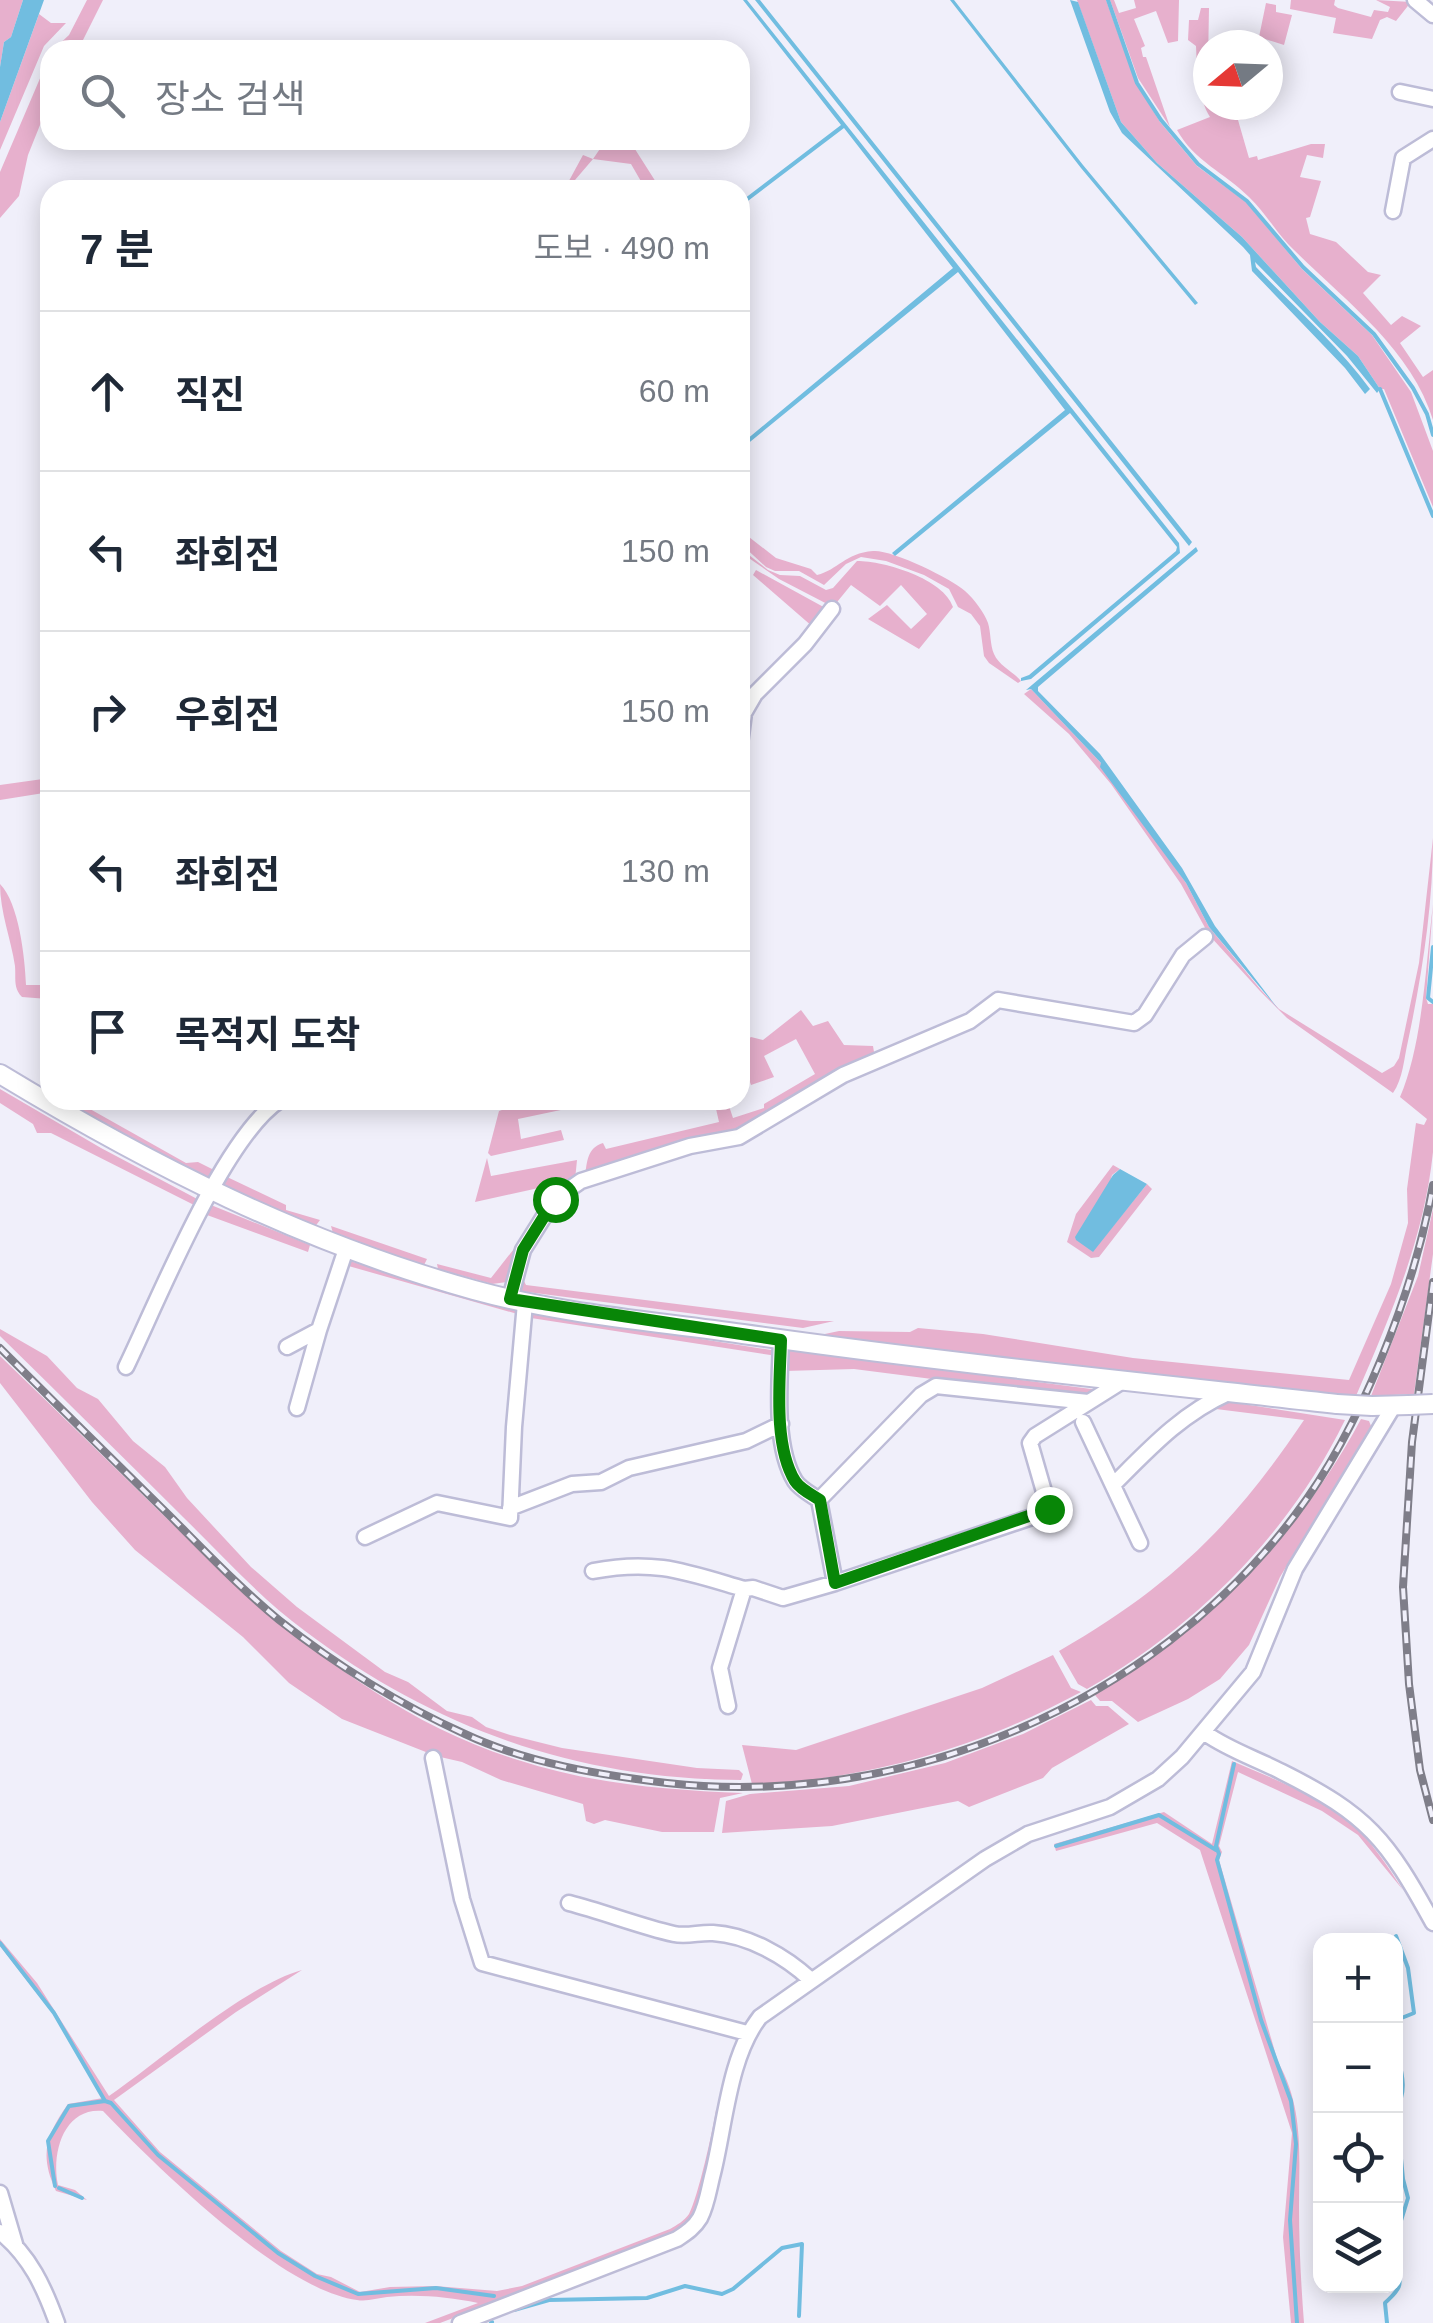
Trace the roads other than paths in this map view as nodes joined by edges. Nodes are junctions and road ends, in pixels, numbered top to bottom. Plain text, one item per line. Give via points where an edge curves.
1 (1414, 0) edge
2 (1433, 15) edge
3 (1400, 92) dead end
4 (1433, 99) edge
5 (1433, 139) edge
6 (1393, 211) dead end
7 (832, 610) dead end
8 (750, 703) edge
9 (1205, 937) dead end
10 (0, 1074) edge
11 (40, 1096) edge
12 (64, 1110) edge
13 (265, 1110) edge
14 (210, 1192) junction
15 (346, 1249) junction
16 (518, 1301) junction
17 (319, 1330) junction
18 (781, 1340) junction
19 (287, 1347) dead end
20 (126, 1367) dead end
21 (1120, 1382) junction
22 (1228, 1392) junction
23 (1088, 1402) junction
24 (1433, 1404) edge
25 (1401, 1406) junction
26 (297, 1408) dead end
27 (1083, 1422) dead end
28 (780, 1424) junction
29 (1113, 1485) junction
30 (820, 1500) junction
31 (510, 1508) junction
32 (365, 1536) dead end
33 (1140, 1543) dead end
34 (593, 1570) dead end
35 (835, 1583) junction
36 (744, 1589) junction
37 (728, 1706) dead end
38 (1204, 1733) junction
39 (433, 1758) dead end
40 (569, 1903) dead end
41 (1433, 1923) edge
42 (811, 1980) junction
43 (747, 2033) junction
44 (0, 2193) edge
45 (0, 2232) edge
46 (15, 2244) junction
47 (494, 2318) edge
48 (57, 2323) edge
49 (460, 2323) edge

1 - 2 street
3 - 4 street
5 - 6 street via 1403,158
7 - 8 street
9 - 16 street via 1134,1023 998,1000 970,1021 843,1075 739,1137 581,1182 555,1199 523,1250
10 - 11 main road
12 - 14 main road
13 - 14 street
14 - 15 main road
14 - 20 street
15 - 16 main road
15 - 17 street
16 - 18 main road
16 - 31 street
17 - 19 street
17 - 26 street
18 - 21 main road
18 - 28 street
21 - 22 main road
21 - 23 street
22 - 25 main road, bridge
22 - 29 street via 1167,1431
23 - 30 street via 936,1386
23 - 35 street via 1030,1443 1047,1512
24 - 25 main road, bridge
25 - 38 street via 1295,1569 1254,1672
27 - 29 street
28 - 30 street via 796,1484
28 - 31 street via 746,1441 628,1468
29 - 33 street
30 - 35 street
31 - 32 street via 510,1518 437,1503
34 - 36 street via 656,1565
35 - 36 street via 783,1598
36 - 37 street via 720,1668
38 - 41 street via 1353,1812 1384,1842
38 - 42 street via 1158,1779 1084,1818 1010,1843
39 - 43 street via 482,1963
40 - 42 street via 679,1936 733,1935
42 - 43 street
43 - 47 street via 706,2204 690,2230
44 - 46 street
45 - 46 street
46 - 48 street via 42,2282
47 - 49 street

